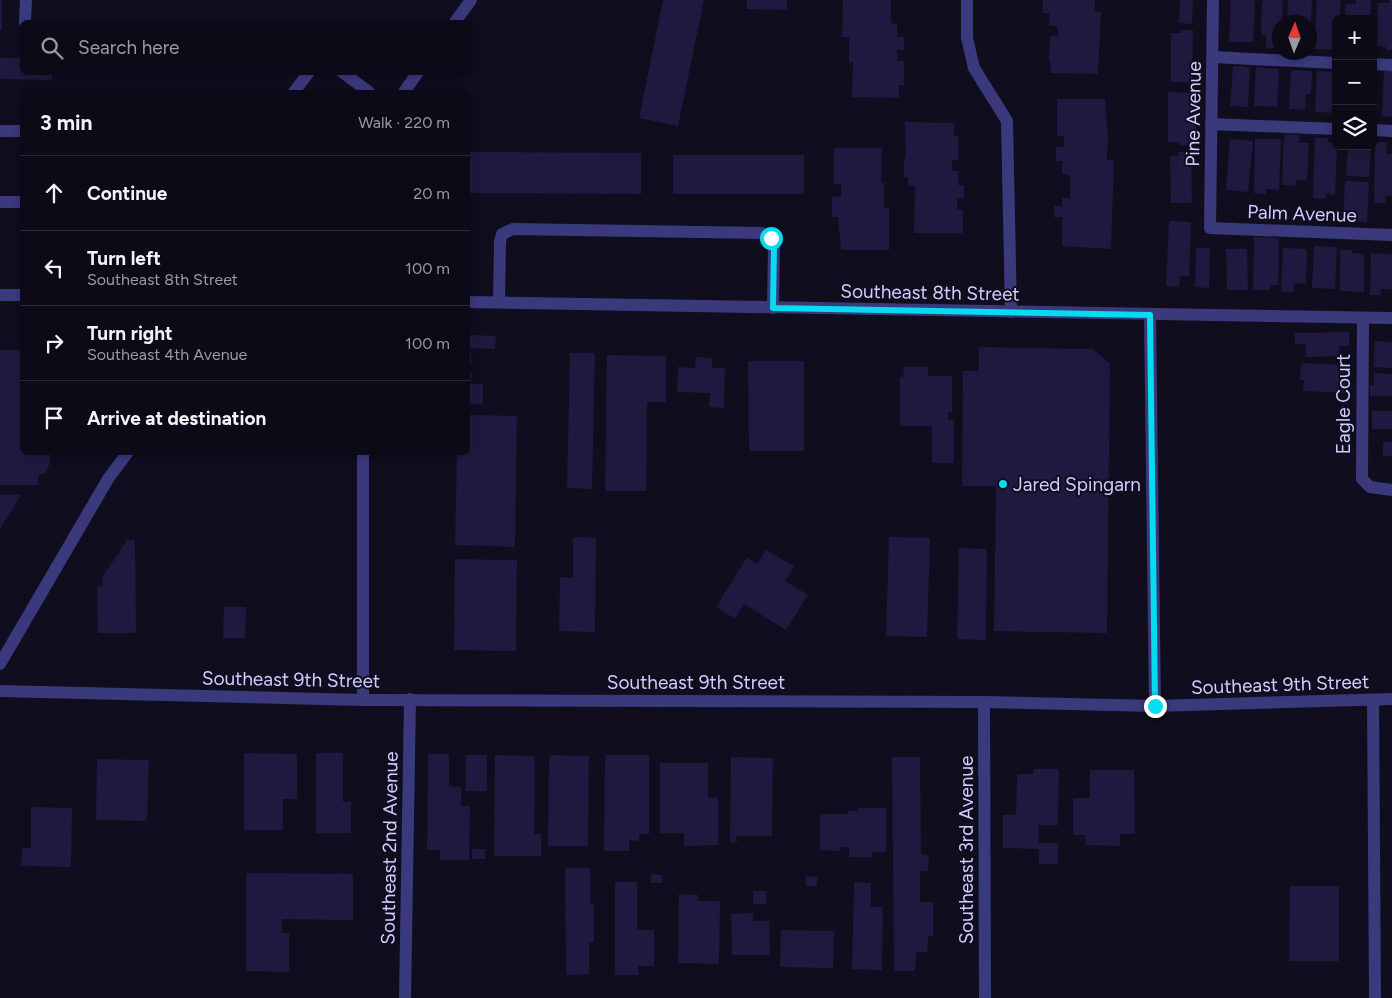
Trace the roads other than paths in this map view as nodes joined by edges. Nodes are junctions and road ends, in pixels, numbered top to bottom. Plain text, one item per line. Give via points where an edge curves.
1 (26, 0) edge
2 (471, 0) edge
3 (966, 0) edge
4 (1213, 0) edge
5 (26, 20) edge
6 (456, 20) edge
7 (1212, 57) junction
8 (1332, 63) edge
9 (1377, 64) edge
10 (1392, 65) edge
11 (306, 75) edge
12 (346, 75) edge
13 (416, 75) edge
14 (295, 90) edge
15 (366, 90) edge
16 (405, 90) edge
17 (1211, 124) junction
18 (1332, 128) edge
19 (1377, 130) edge
20 (0, 131) edge
21 (20, 131) edge
22 (1392, 131) edge
23 (0, 202) edge
24 (20, 202) edge
25 (1210, 228) joint
26 (1392, 235) edge
27 (0, 295) edge
28 (20, 296) edge
29 (470, 302) edge
30 (499, 302) junction
31 (773, 308) junction
32 (1011, 312) junction
33 (1150, 315) junction
34 (1362, 318) junction
35 (1392, 318) edge
36 (126, 455) edge
37 (363, 455) edge
38 (1392, 490) edge
39 (0, 664) edge
40 (0, 691) edge
41 (410, 699) junction
42 (1392, 699) edge
43 (363, 700) junction
44 (1373, 700) junction
45 (984, 702) junction
46 (1155, 706) junction
47 (405, 998) edge
48 (986, 998) edge
49 (1375, 998) edge

1 - 5 street
2 - 6 street
3 - 32 street via 967,38 974,68 1007,121
4 - 7 street, Pine Avenue
7 - 8 street
7 - 17 street, Pine Avenue
9 - 10 street
11 - 14 street
12 - 15 street
13 - 16 street
17 - 18 street
17 - 25 street, Pine Avenue
19 - 22 street
20 - 21 street
23 - 24 street
25 - 26 street, Palm Avenue
27 - 28 street
29 - 30 street, Southeast 8th Street
30 - 31 street, Southeast 8th Street
30 - 31 street via 502,234 513,228 762,233 771,238 774,245
31 - 32 street, Southeast 8th Street
32 - 33 street, Southeast 8th Street
33 - 34 street, Southeast 8th Street
33 - 46 street
34 - 35 street, Southeast 8th Street
34 - 38 street, Eagle Court via 1362,479 1370,487
36 - 39 street via 108,479
37 - 43 street
40 - 43 street, Southeast 9th Street
41 - 43 street, Southeast 9th Street
41 - 45 street, Southeast 9th Street
41 - 47 street, Southeast 2nd Avenue
42 - 44 street, Southeast 9th Street
44 - 46 street, Southeast 9th Street
44 - 49 street
45 - 46 street, Southeast 9th Street
45 - 48 street, Southeast 3rd Avenue

